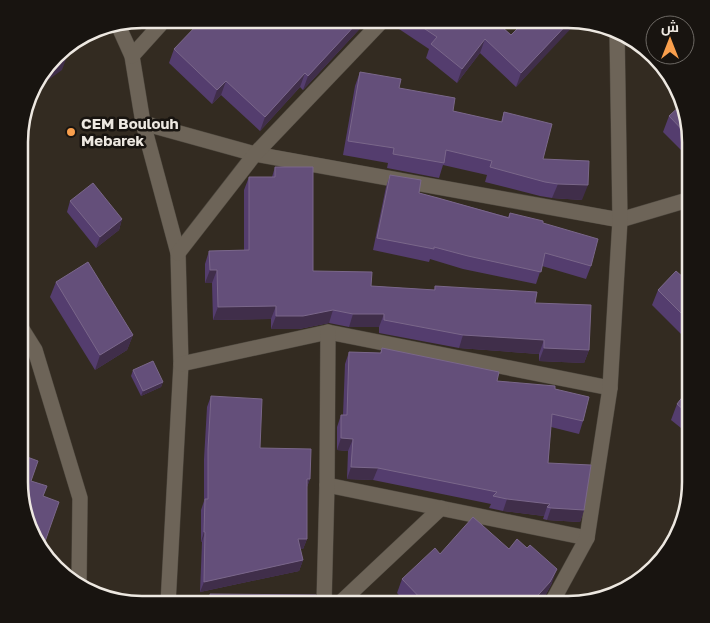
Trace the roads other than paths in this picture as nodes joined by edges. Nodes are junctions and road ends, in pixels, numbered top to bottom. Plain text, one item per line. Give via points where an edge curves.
1 (157, 28) edge
2 (375, 28) edge
3 (120, 29) edge
4 (617, 39) edge
5 (132, 56) junction
6 (143, 123) junction
7 (255, 154) junction
8 (682, 203) edge
9 (620, 220) junction
10 (178, 253) junction
11 (328, 332) junction
12 (28, 340) edge
13 (180, 364) junction
14 (610, 388) junction
15 (327, 485) junction
16 (442, 508) junction
17 (587, 538) junction
18 (79, 577) edge
19 (168, 595) edge
20 (324, 595) edge
21 (348, 595) edge
22 (555, 596) edge

1 - 5 street
2 - 7 street
3 - 5 street
4 - 9 street
5 - 6 street
6 - 7 street
6 - 10 street
7 - 9 street
7 - 10 street
8 - 9 street
9 - 14 street
10 - 13 street
11 - 13 street
11 - 14 street
11 - 15 street
12 - 18 street via 80,498
13 - 19 street
14 - 17 street
15 - 16 street
15 - 20 street
16 - 17 street
16 - 21 street
17 - 22 street

